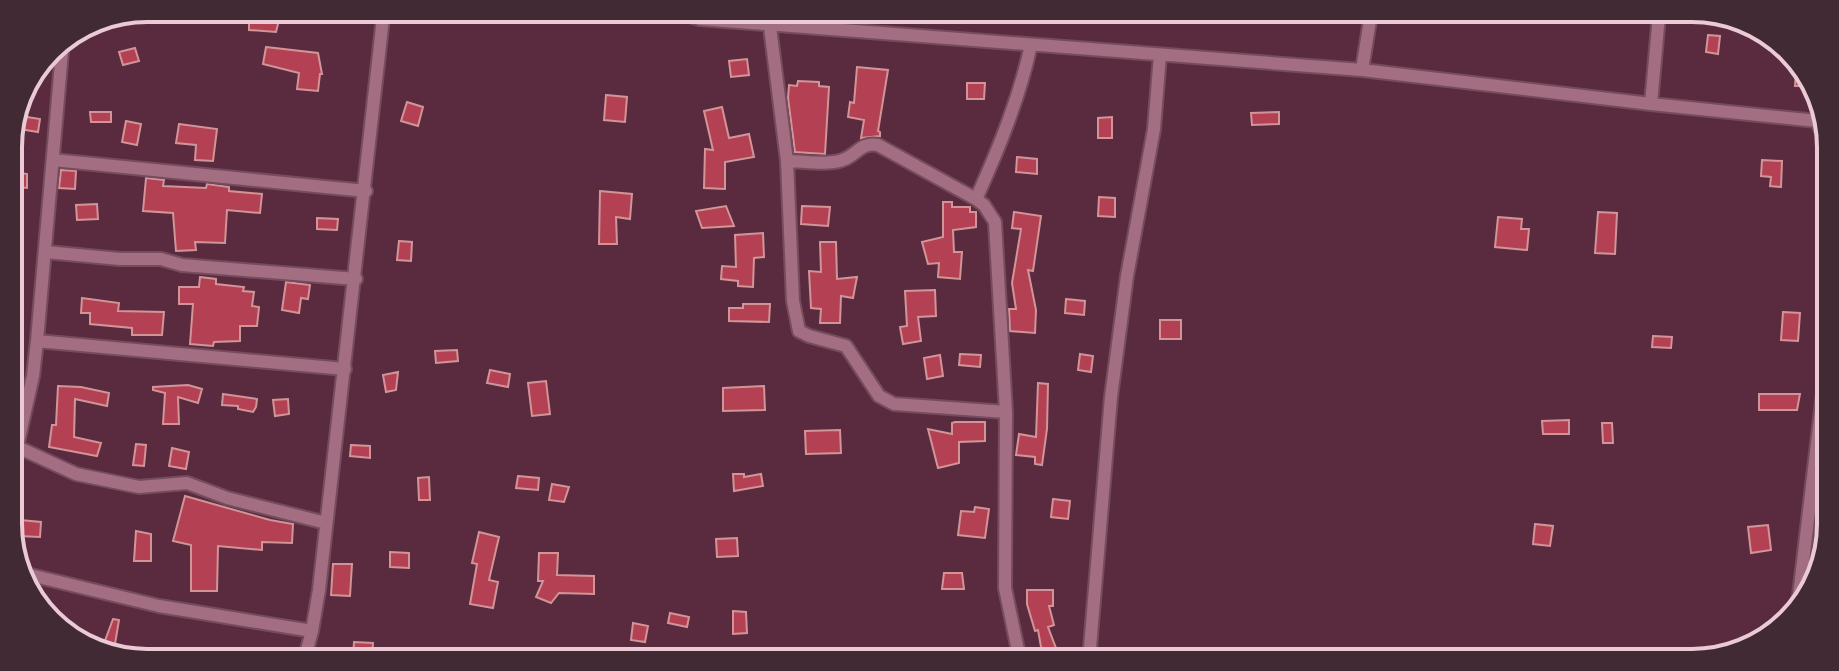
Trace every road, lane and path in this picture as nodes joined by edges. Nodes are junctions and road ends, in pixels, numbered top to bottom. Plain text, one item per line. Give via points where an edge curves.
1 (383, 22) edge
2 (736, 22) edge
3 (770, 22) edge
4 (1370, 22) edge
5 (1658, 22) edge
6 (771, 25) junction
7 (1031, 45) junction
8 (1160, 55) junction
9 (62, 57) edge
10 (1362, 70) junction
11 (1651, 104) junction
12 (1814, 121) edge
13 (53, 160) junction
14 (787, 161) junction
15 (366, 191) junction
16 (976, 199) junction
17 (46, 252) junction
18 (356, 279) junction
19 (37, 341) junction
20 (345, 369) junction
21 (1006, 412) junction
22 (22, 416) edge
23 (22, 449) edge
24 (1817, 459) edge
25 (326, 523) junction
26 (34, 576) edge
27 (1801, 585) edge
28 (312, 631) junction
29 (307, 649) edge
30 (1018, 649) edge
31 (1090, 649) edge

1 - 15 street
2 - 6 street
3 - 6 street
4 - 10 street
5 - 11 street
6 - 7 street
6 - 14 street
7 - 8 street
7 - 16 street via 1005,135
8 - 10 street
8 - 31 street via 1154,129 1111,397
9 - 13 street
10 - 11 street
11 - 12 street
13 - 15 street
13 - 17 street
14 - 16 street via 844,159 860,147 878,145
14 - 21 street via 799,331 846,346 879,396 894,404
15 - 18 street
16 - 21 street via 995,222
17 - 18 street
17 - 19 street
18 - 20 street
19 - 20 street
19 - 22 street
20 - 25 street
21 - 30 street via 1005,588
23 - 25 street via 76,474 139,487 187,483
24 - 27 street
25 - 28 street
26 - 28 street via 159,606
28 - 29 street

